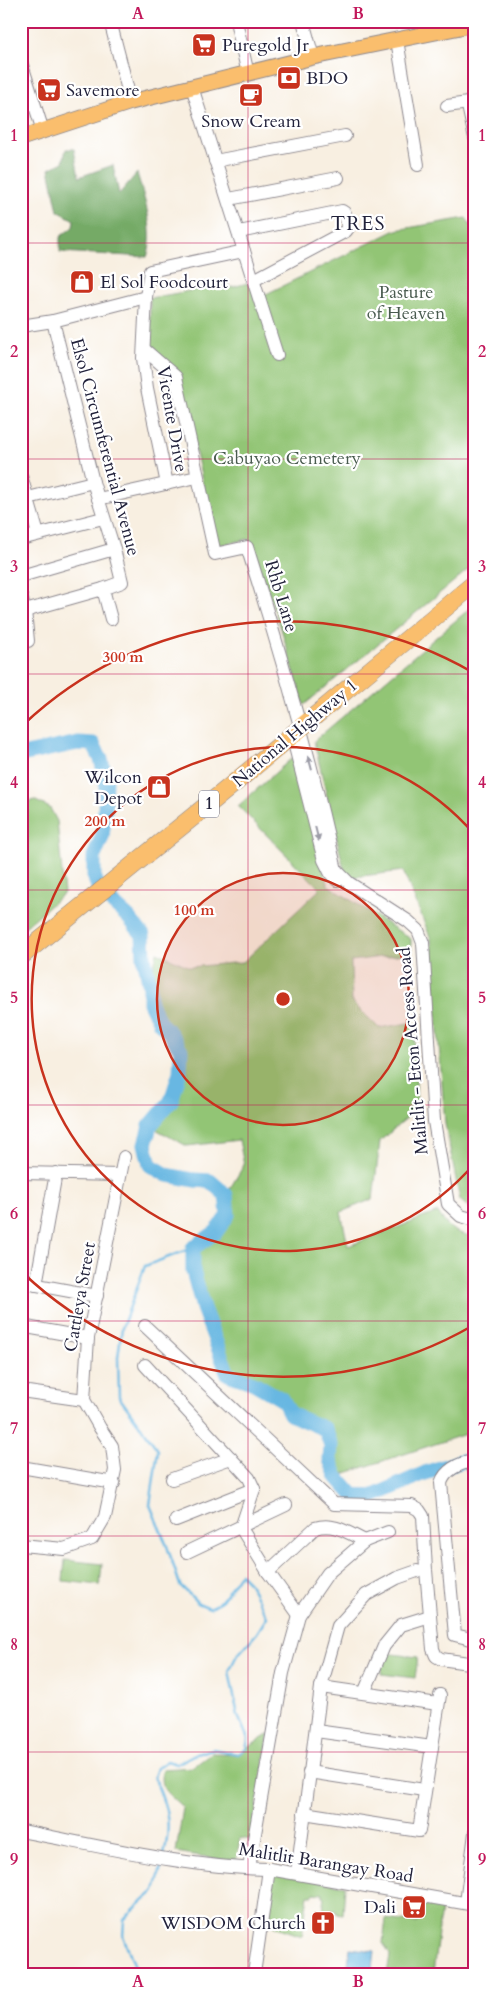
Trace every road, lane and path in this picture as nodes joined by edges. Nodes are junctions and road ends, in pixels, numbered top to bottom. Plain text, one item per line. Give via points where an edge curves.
1 (110, 21) edge
2 (236, 21) edge
3 (303, 21) edge
4 (475, 24) edge
5 (397, 40) junction
6 (313, 57) junction
7 (21, 62) edge
8 (248, 74) junction
9 (192, 87) junction
10 (472, 101) edge
11 (131, 102) junction
12 (447, 106) dead end
13 (43, 131) junction
14 (345, 136) dead end
15 (21, 138) edge
16 (475, 138) edge
17 (215, 161) junction
18 (418, 165) dead end
19 (338, 178) dead end
20 (229, 200) junction
21 (239, 232) junction
22 (244, 251) junction
23 (254, 280) junction
24 (146, 297) junction
25 (53, 321) junction
26 (22, 325) edge
27 (145, 350) junction
28 (277, 355) dead end
29 (21, 476) edge
30 (197, 477) junction
31 (93, 482) junction
32 (166, 484) junction
33 (28, 498) junction
34 (98, 498) junction
35 (103, 518) junction
36 (38, 534) junction
37 (21, 539) edge
38 (114, 549) junction
39 (21, 576) edge
40 (475, 583) edge
41 (103, 589) junction
42 (21, 596) edge
43 (25, 611) junction
44 (111, 619) dead end
45 (28, 641) dead end
46 (296, 732) junction
47 (313, 798) junction
48 (21, 956) edge
49 (124, 1157) dead end
50 (21, 1173) edge
51 (56, 1173) junction
52 (120, 1175) junction
53 (475, 1220) edge
54 (475, 1228) edge
55 (21, 1282) edge
56 (36, 1285) junction
57 (97, 1296) junction
58 (21, 1326) edge
59 (145, 1326) dead end
60 (88, 1338) junction
61 (145, 1366) dead end
62 (21, 1391) edge
63 (84, 1400) junction
64 (231, 1458) junction
65 (21, 1467) edge
66 (475, 1472) edge
67 (172, 1479) dead end
68 (114, 1482) junction
69 (254, 1489) junction
70 (286, 1505) dead end
71 (176, 1520) dead end
72 (241, 1528) junction
73 (388, 1532) dead end
74 (365, 1541) junction
75 (21, 1544) edge
76 (187, 1552) dead end
77 (417, 1571) dead end
78 (268, 1572) junction
79 (299, 1615) junction
80 (430, 1616) junction
81 (475, 1640) edge
82 (475, 1664) edge
83 (321, 1687) junction
84 (364, 1694) junction
85 (316, 1731) junction
86 (432, 1747) junction
87 (309, 1772) junction
88 (424, 1790) junction
89 (304, 1813) junction
90 (21, 1831) edge
91 (475, 1833) edge
92 (249, 1868) junction
93 (270, 1869) junction
94 (296, 1873) junction
95 (470, 1904) edge
96 (254, 1974) edge

1 - 11 street
2 - 8 street
3 - 6 street
4 - 5 main road
5 - 6 main road
5 - 18 street
6 - 8 main road
7 - 13 street
8 - 9 main road
9 - 11 main road
9 - 17 street
10 - 12 street
10 - 16 street
11 - 13 main road
13 - 15 main road
14 - 17 street
17 - 20 street
19 - 20 street
20 - 21 street
21 - 22 street
21 - 23 street via 345,213 346,231
22 - 23 street
22 - 24 street, Vicente Drive via 150,271
23 - 28 street
24 - 25 street
24 - 27 street, Vicente Drive
25 - 26 street
25 - 31 street, Elsol Circumferential Avenue
27 - 30 street, Rhb Lane via 176,377
27 - 32 street, Vicente Drive via 147,388
29 - 33 street
30 - 32 street
30 - 46 street, Rhb Lane via 215,554 247,547 273,627
31 - 33 street
31 - 34 street, Elsol Circumferential Avenue
32 - 34 street
33 - 36 street
34 - 35 street, Elsol Circumferential Avenue
35 - 36 street
35 - 38 street, Elsol Circumferential Avenue
36 - 37 street
38 - 39 street
38 - 41 street, Elsol Circumferential Avenue via 122,582
40 - 46 highway, National Highway 1 / 1
41 - 43 street
41 - 44 street
42 - 43 street
43 - 45 street
46 - 47 street, Malitlit - Eton Access Road
46 - 48 highway, National Highway 1 / 1
47 - 53 street, Malitlit - Eton Access Road via 336,870 349,884 408,921 418,930 423,943 434,1121 448,1204 461,1216
47 -> 54 street, Malitlit - Eton Access Road via 324,860 331,874 345,888 413,935 417,947 427,1123 441,1205 457,1223
49 - 52 street, Cattleya Street
50 - 51 street
51 - 52 street
51 - 56 street
52 - 57 street, Cattleya Street
55 - 56 street
56 - 57 street
57 - 60 street, Cattleya Street
58 - 60 street
59 - 80 street via 334,1504 412,1506 419,1510 423,1516
60 - 63 street, Cattleya Street
61 - 64 street
62 - 63 street
63 - 68 street via 112,1446
64 - 67 street
64 - 69 street via 249,1478
65 - 68 street
66 - 81 street via 471,1462 465,1463 446,1472 441,1483 454,1635
68 - 75 street via 105,1517 92,1539 64,1549
69 - 71 street
69 - 72 street
70 - 72 street
72 - 76 street
72 - 78 street
73 - 74 street
74 - 78 street via 323,1525 315,1528
74 - 79 street via 328,1573
77 - 83 street via 366,1595 338,1626
78 - 79 street
79 - 92 street via 283,1673
80 - 82 street via 436,1656
80 - 84 street via 401,1625 384,1646
83 - 84 street
83 - 85 street
84 - 86 street via 439,1699
85 - 86 street
85 - 87 street
86 - 88 street
87 - 88 street
87 - 89 street
88 - 89 street via 419,1831
89 - 94 street
90 - 92 street, Malitlit Barangay Road via 172,1859
91 - 95 street
92 - 93 street, Malitlit Barangay Road
93 - 94 street, Malitlit Barangay Road
93 - 96 street
94 - 95 street, Malitlit Barangay Road

